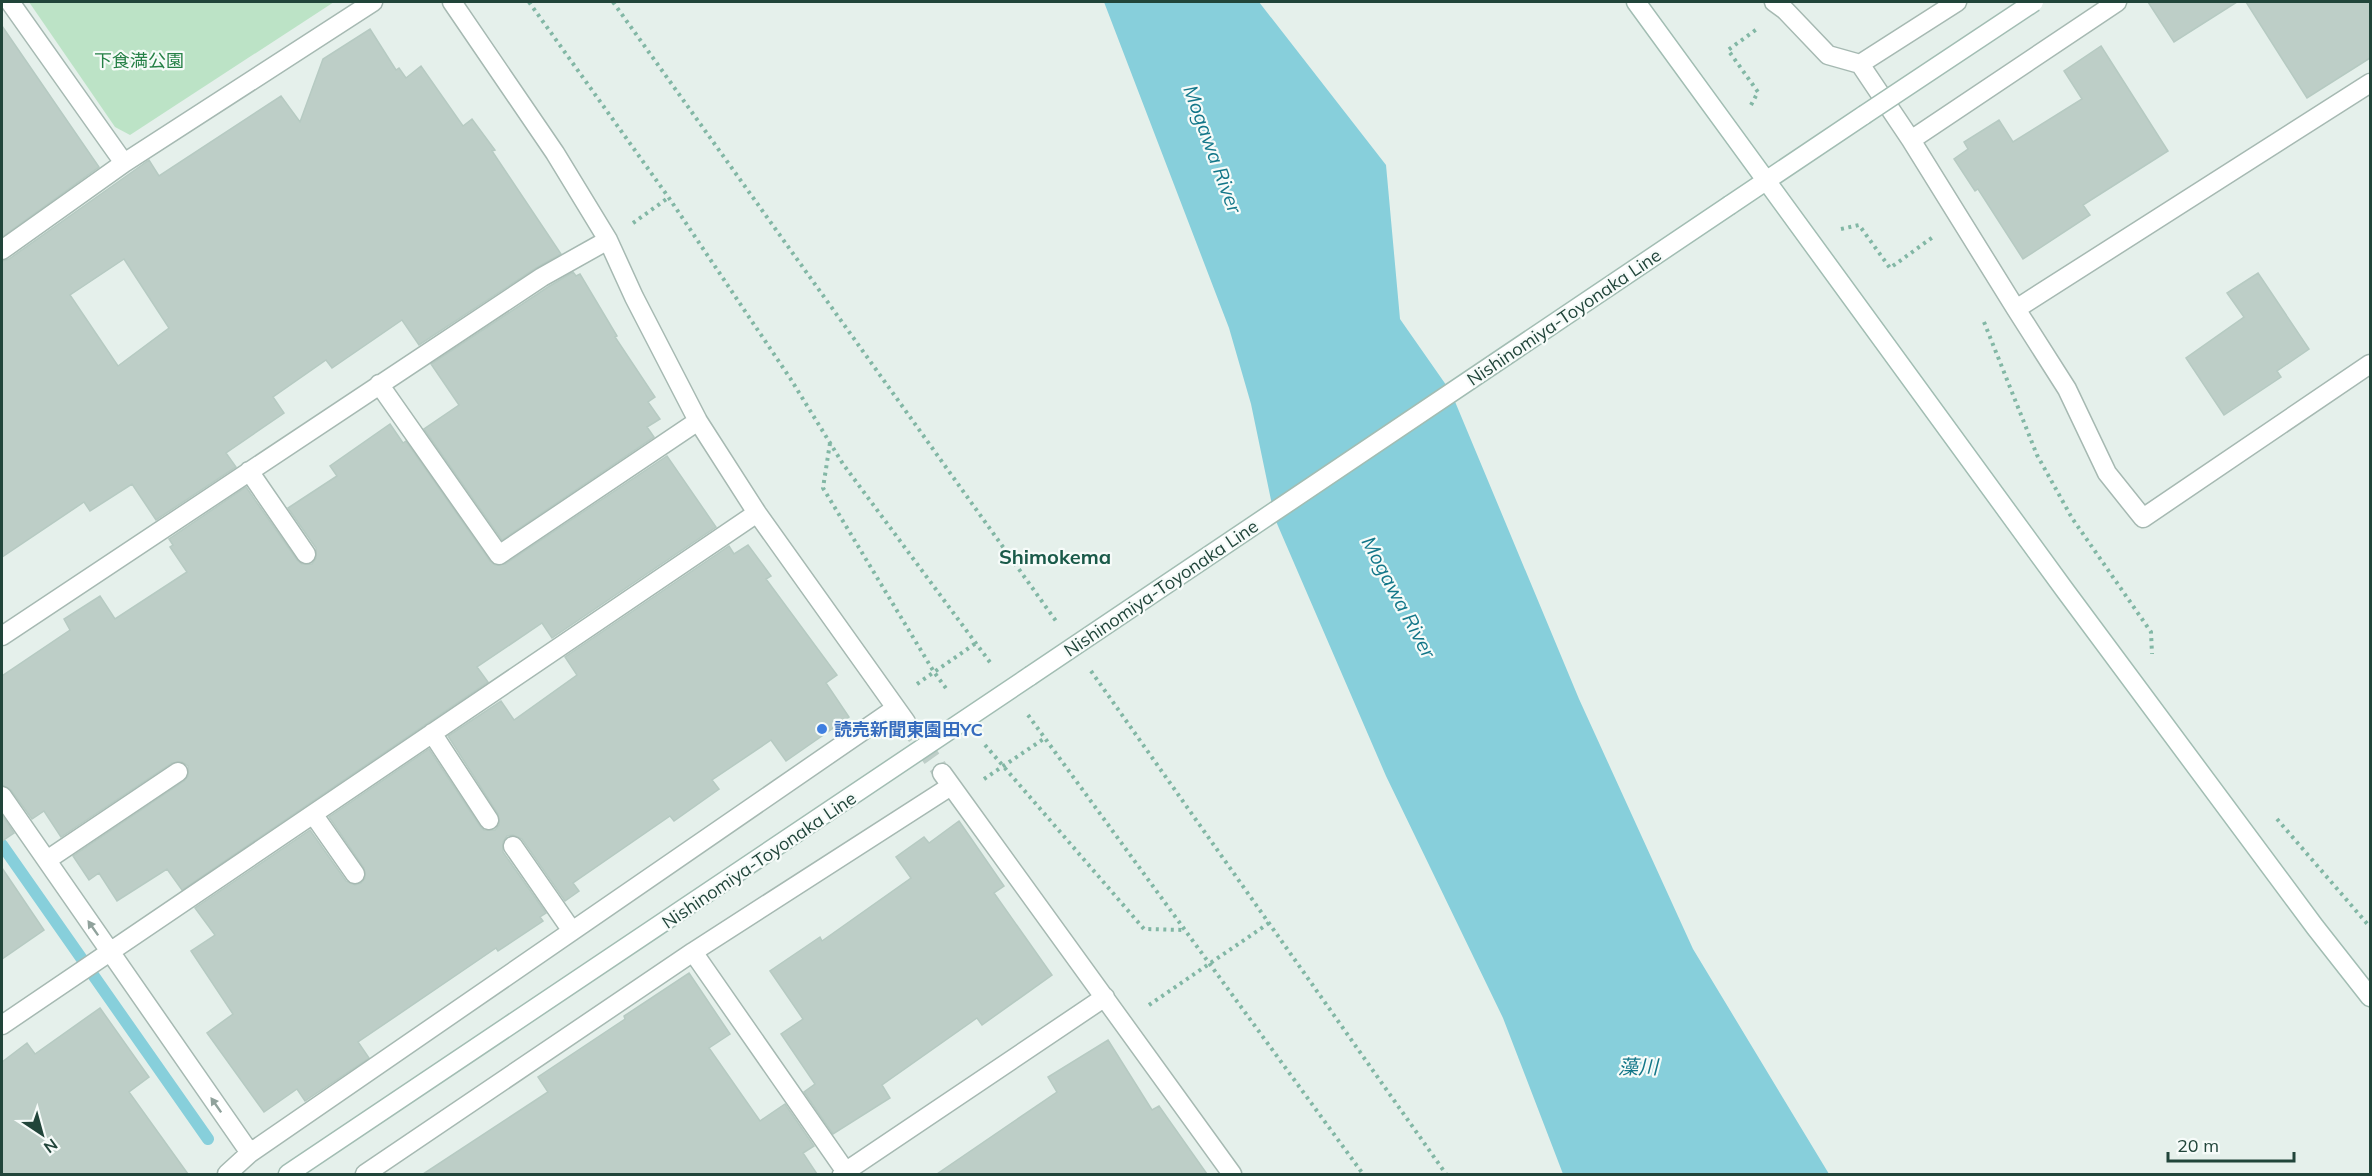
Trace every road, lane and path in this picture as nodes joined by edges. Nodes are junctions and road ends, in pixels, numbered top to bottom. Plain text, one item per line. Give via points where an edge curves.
1 (10, 2) edge
2 (373, 2) edge
3 (452, 2) edge
4 (529, 2) edge
5 (613, 2) edge
6 (1636, 2) edge
7 (1957, 2) edge
8 (2034, 2) edge
9 (2116, 2) edge
10 (1780, 6) edge
11 (1860, 64) junction
12 (2370, 83) edge
13 (1750, 106) dead end
14 (1911, 140) junction
15 (124, 163) junction
16 (1767, 180) junction
17 (669, 198) junction
18 (1927, 228) dead end
19 (1840, 229) dead end
20 (1933, 237) junction
21 (608, 240) junction
22 (1939, 246) dead end
23 (2, 250) edge
24 (2016, 309) junction
25 (1983, 318) dead end
26 (2370, 364) edge
27 (379, 384) junction
28 (699, 421) junction
29 (830, 443) junction
30 (249, 471) junction
31 (757, 513) junction
32 (306, 554) dead end
33 (1058, 625) dead end
34 (2, 636) edge
35 (976, 643) junction
36 (2153, 665) dead end
37 (1088, 667) dead end
38 (934, 672) junction
39 (997, 672) dead end
40 (948, 691) dead end
41 (1023, 709) dead end
42 (432, 734) junction
43 (1044, 738) junction
44 (985, 745) dead end
45 (1004, 766) junction
46 (178, 771) dead end
47 (2, 796) edge
48 (313, 814) junction
49 (489, 820) dead end
50 (513, 846) dead end
51 (47, 860) junction
52 (355, 874) dead end
53 (1269, 922) junction
54 (1186, 930) junction
55 (572, 931) junction
56 (693, 952) junction
57 (103, 956) junction
58 (1211, 963) junction
59 (1105, 997) junction
60 (2370, 997) edge
61 (1124, 1022) junction
62 (2, 1025) edge
63 (250, 1153) junction
64 (227, 1174) edge
65 (288, 1174) edge
66 (365, 1174) edge
67 (844, 1174) edge
68 (1232, 1174) edge
69 (1363, 1174) edge
70 (1446, 1174) edge

1 - 15 street
2 - 15 street
3 - 21 street via 555,153
4 - 17 path
5 - 33 path
6 - 16 street
7 - 11 street
8 - 16 street, Nishinomiya-Toyonaka Line, bridge
9 - 14 street
10 - 11 street via 1828,55
10 - 13 path via 1728,50 1758,92
11 - 14 street
12 - 24 street
14 - 24 street
15 - 23 street
16 - 60 street via 2071,598
16 - 65 street, Nishinomiya-Toyonaka Line, bridge
17 - 21 path
17 - 29 path
18 - 20 path
19 - 20 path via 1859,225 1890,268
20 - 22 path
21 - 27 street via 542,277
21 - 28 street via 633,297
24 - 26 street via 2067,388 2107,473 2143,518
25 - 36 path via 2037,455 2078,527 2151,632
27 - 28 street via 499,555
27 - 30 street
28 - 31 street
29 - 35 path
29 - 38 path via 823,488
30 - 32 street
30 - 34 street
31 - 42 street
31 - 55 street via 901,715
35 - 38 path
35 - 39 path
37 - 53 path
38 - 40 path
41 - 43 path
42 - 48 street
42 - 49 street
43 - 45 path
43 - 54 path
44 - 45 path
45 - 54 path via 1144,929
46 - 51 street
47 - 51 street
48 - 52 street
48 - 57 street
50 - 55 street
57 -> 51 street
53 - 58 path
53 - 70 path
54 - 58 path
55 - 63 street
56 - 59 street via 946,779
56 - 66 street
56 - 67 street
57 - 62 street
63 -> 57 street
58 - 61 path
58 - 69 path
59 - 61 street
59 - 67 street
61 - 68 street
63 - 64 street

